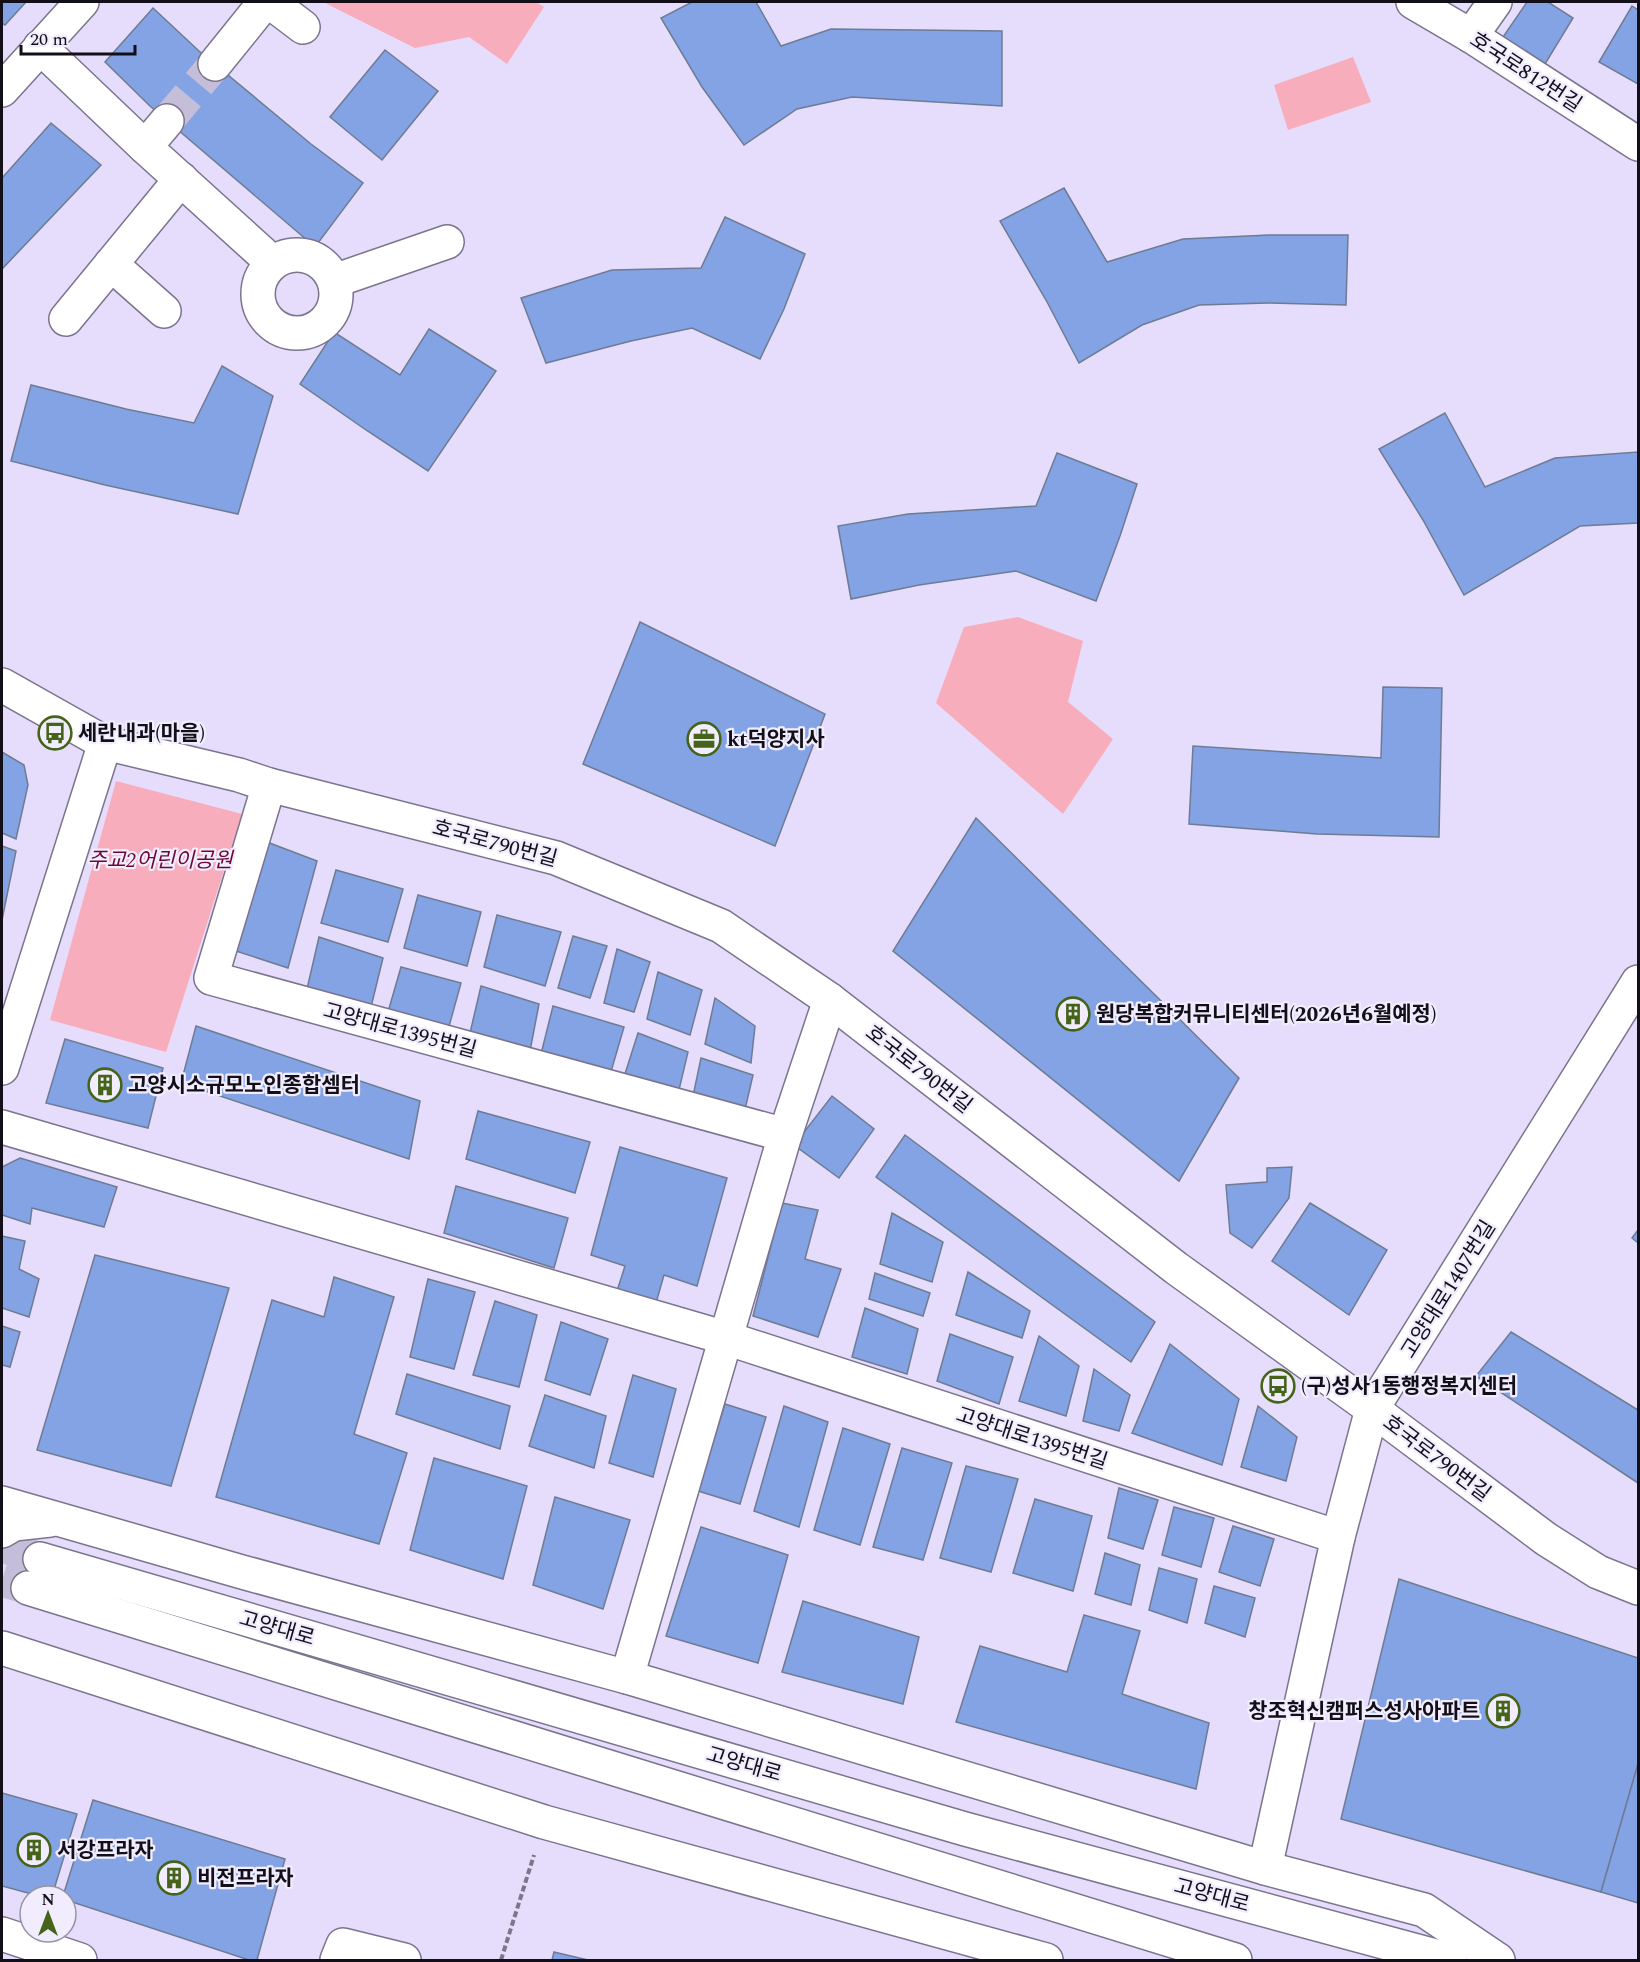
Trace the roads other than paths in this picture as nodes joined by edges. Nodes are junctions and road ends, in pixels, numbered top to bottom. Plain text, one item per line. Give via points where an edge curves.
1 (82, 2) edge
2 (268, 2) edge
3 (1413, 2) edge
4 (1496, 2) edge
5 (303, 27) dead end
6 (1471, 36) junction
7 (40, 47) junction
8 (215, 64) tunnel mouth
9 (2, 90) edge
10 (167, 121) tunnel mouth
11 (1638, 144) edge
12 (145, 147) junction
13 (181, 179) junction
14 (447, 242) dead end
15 (273, 263) junction
16 (111, 264) junction
17 (334, 281) junction
18 (164, 310) dead end
19 (66, 320) dead end
20 (2, 685) edge
21 (105, 742) junction
22 (269, 784) junction
23 (1638, 982) edge
24 (830, 1000) junction
25 (2, 1068) edge
26 (2, 1127) edge
27 (785, 1135) junction
28 (726, 1338) junction
29 (1372, 1409) junction
30 (2, 1503) edge
31 (58, 1519) junction
32 (2, 1531) edge
33 (1338, 1537) junction
34 (1638, 1588) edge
35 (2, 1630) edge
36 (12, 1652) edge
37 (627, 1677) junction
38 (1265, 1868) junction
39 (2, 1934) edge
40 (80, 1960) edge
41 (338, 1960) edge
42 (404, 1960) edge
43 (1046, 1960) edge
44 (1235, 1960) edge
45 (1450, 1960) edge
46 (1498, 1960) edge

1 - 7 street
2 - 5 street
2 - 8 street
3 - 6 street, 호국로812번길
4 - 6 street
6 - 11 street, 호국로812번길
7 - 9 street
7 - 12 street
10 - 12 street
12 - 13 street
13 - 15 street
13 - 16 street
14 - 17 street
15 - 17 street via 283,257 308,256 320,262
15 - 17 street via 258,286 257,299 269,323 280,330 307,333 329,318 337,294
16 - 18 street
16 - 19 street
20 - 21 street, 호국로790번길
21 - 22 street, 호국로790번길
21 - 25 street
22 - 24 street, 호국로790번길 via 556,858 721,926
22 - 27 street, 고양대로1395번길 via 211,978
23 - 29 street, 고양대로1407번길
24 - 27 street
24 - 29 street, 호국로790번길 via 1176,1268
26 - 28 street, 고양대로1395번길
27 - 28 street
28 - 33 street, 고양대로1395번길
28 - 37 street
29 - 33 street, 고양대로1407번길
29 - 34 street, 호국로790번길 via 1546,1539 1598,1572
30 - 31 street
31 - 32 street via 14,1524
31 - 37 street
33 - 38 street, 고양대로1407번길
35 - 36 street
36 - 43 street via 544,1822
37 - 38 street
38 - 46 street via 1424,1910
39 - 40 street
41 - 42 street via 343,1944
44 - 45 street, 고양대로 via 34,1574

